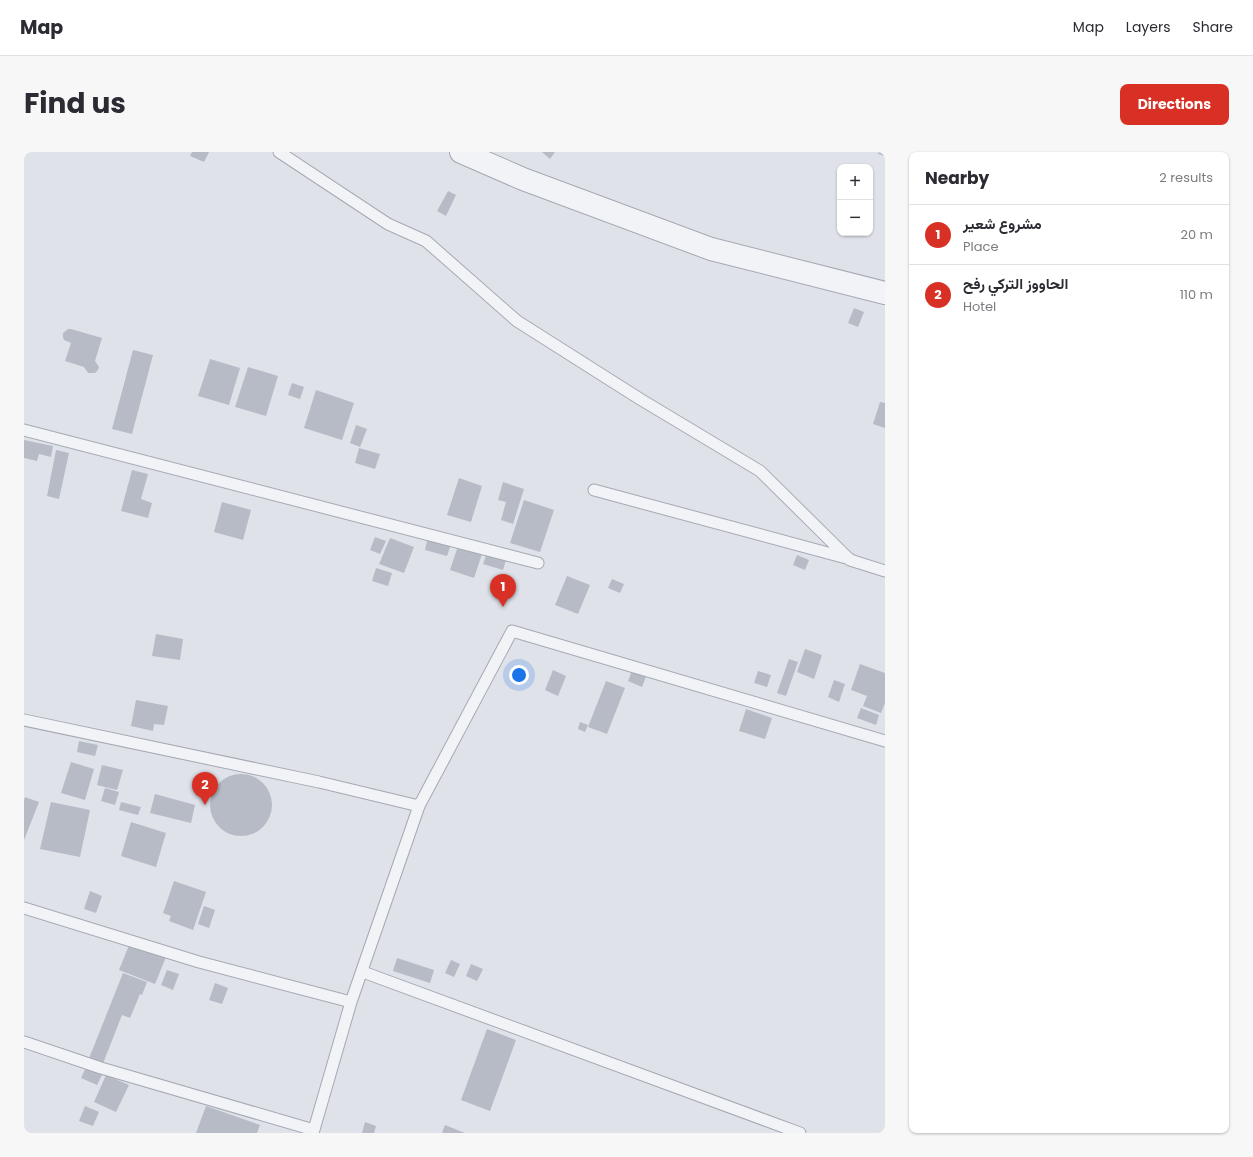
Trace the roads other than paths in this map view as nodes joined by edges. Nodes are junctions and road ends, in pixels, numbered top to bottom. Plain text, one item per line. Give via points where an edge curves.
1 (279, 152) edge
2 (461, 152) edge
3 (885, 293) edge
4 (24, 430) edge
5 (594, 490) dead end
6 (850, 560) junction
7 (538, 563) dead end
8 (885, 571) edge
9 (24, 720) edge
10 (885, 741) edge
11 (419, 806) junction
12 (24, 908) edge
13 (363, 972) junction
14 (351, 1002) junction
15 (24, 1042) edge
16 (313, 1132) edge
17 (800, 1133) edge

1 - 6 lane via 388,224 426,241 517,321 760,471
2 - 3 street via 522,180 711,249
4 - 7 lane
5 - 6 lane
6 - 8 lane
9 - 11 lane via 319,782
10 - 11 lane via 512,631
11 - 13 lane
12 - 14 lane via 199,962
13 - 14 lane
13 - 17 lane
14 - 16 lane
15 - 16 lane

